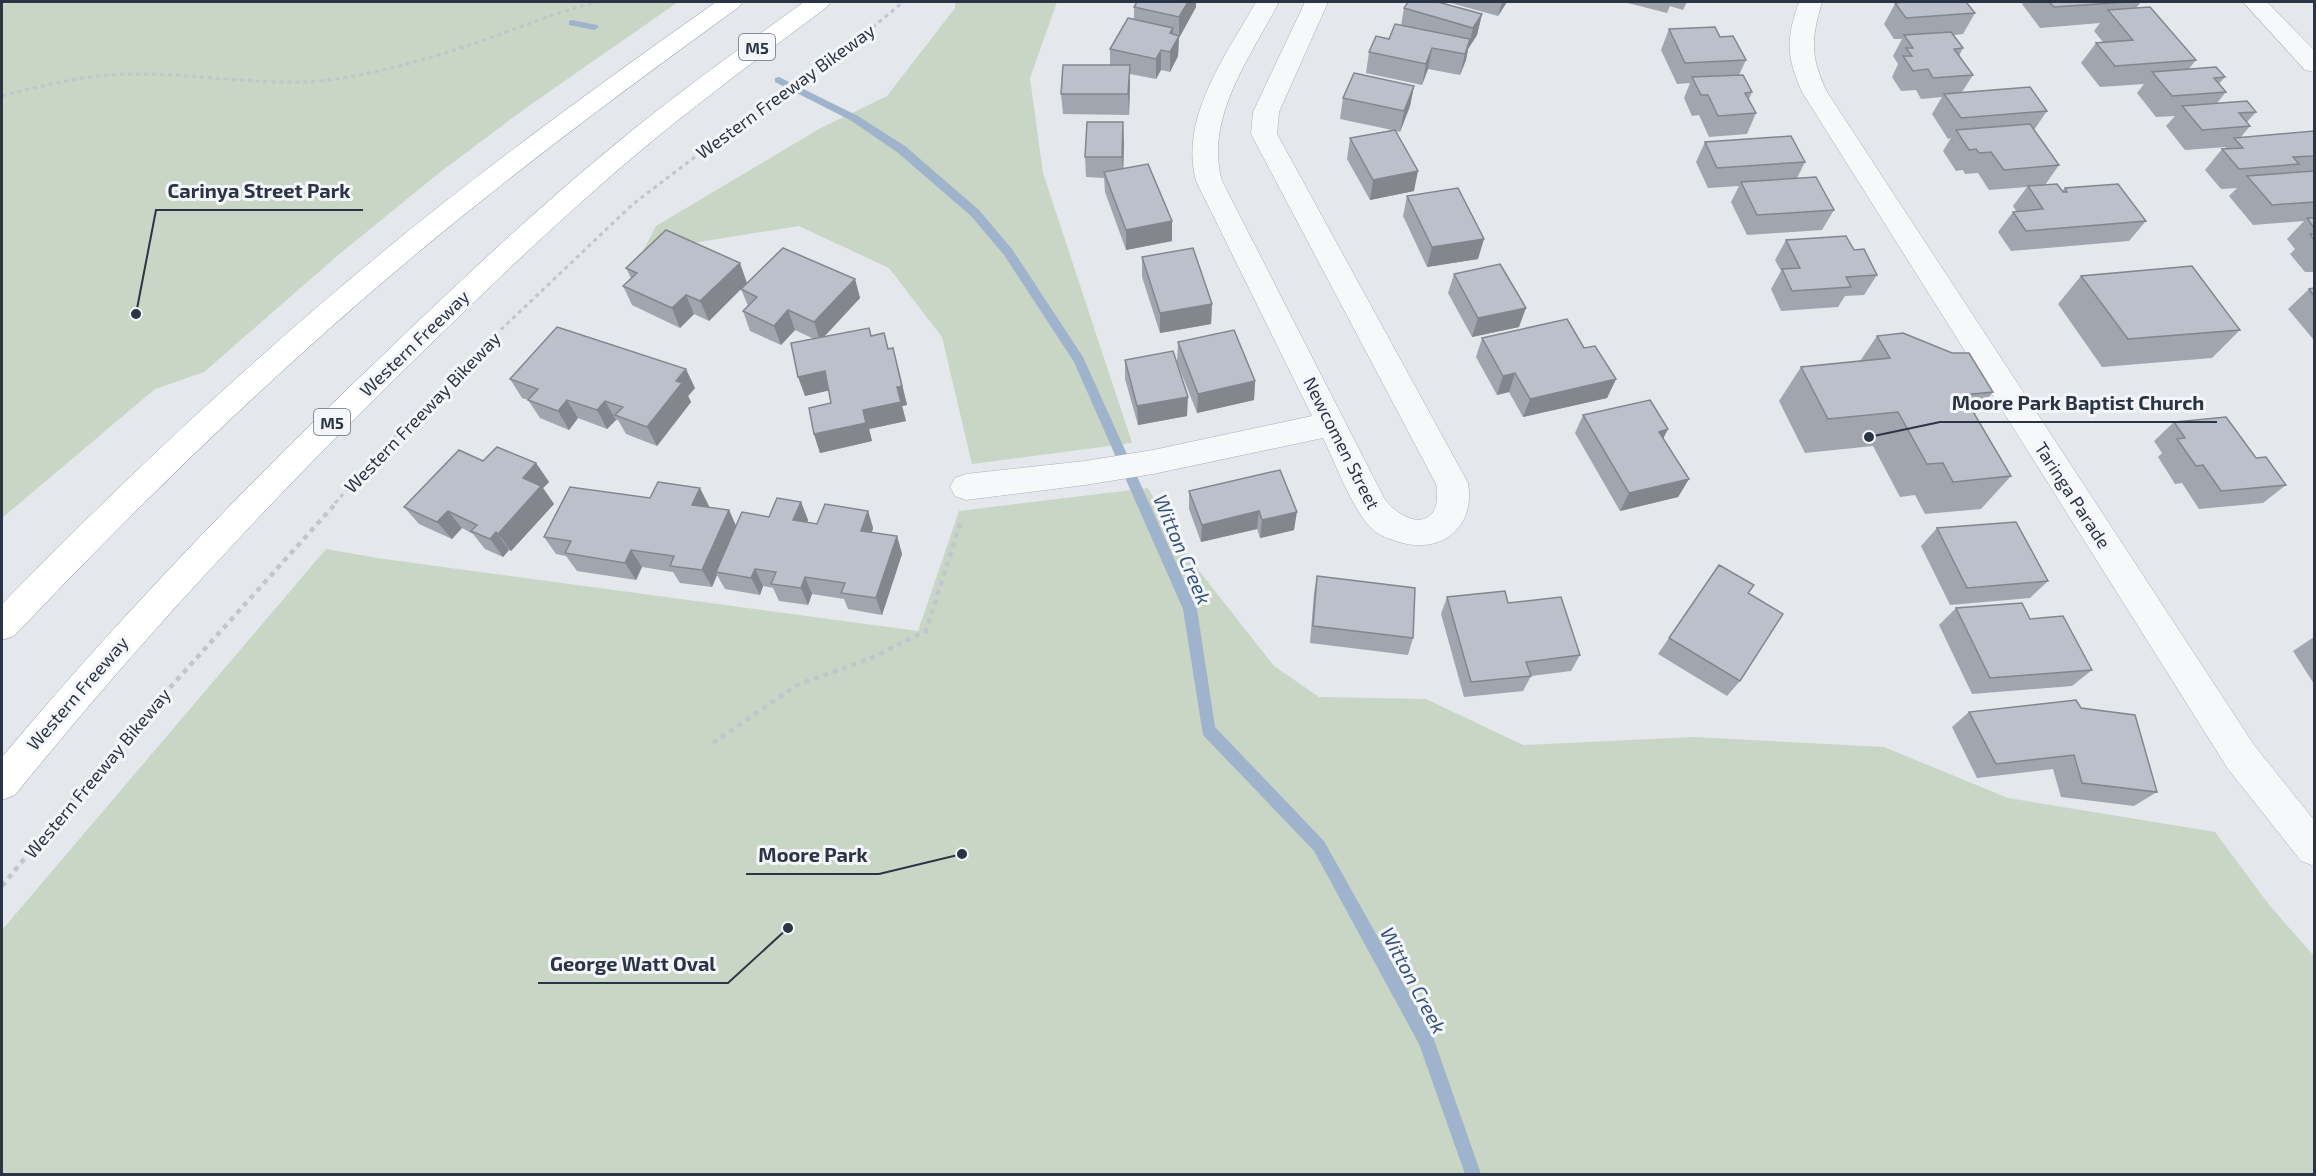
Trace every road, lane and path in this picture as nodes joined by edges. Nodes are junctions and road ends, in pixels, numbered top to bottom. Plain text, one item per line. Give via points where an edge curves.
1 (599, 2) edge
2 (731, 2) edge
3 (819, 2) edge
4 (903, 2) edge
5 (1267, 2) edge
6 (1317, 2) edge
7 (1810, 2) edge
8 (2254, 2) edge
9 (2314, 64) edge
10 (2, 96) edge
11 (1238, 118) junction
12 (1332, 424) junction
13 (966, 487) dead end
14 (961, 519) dead end
15 (2, 626) edge
16 (713, 743) dead end
17 (2, 783) edge
18 (2314, 849) edge
19 (2, 886) edge

1 - 10 path via 367,74 270,83 159,74 104,75
2 - 15 highway via 481,188 359,286 96,529
3 - 17 highway, Western Freeway / M5 via 621,153 437,320 180,576 58,713
4 - 19 path, Western Freeway Bikeway via 843,52 633,204 490,340 410,420 103,762
5 - 11 street, Newcomen Street via 1227,81
6 - 11 street, Newcomen Street
7 - 18 street, Taringa Parade via 1799,48 1815,92 2241,757
8 - 9 street
11 - 12 street, Newcomen Street via 1203,151 1209,181
11 - 12 street, Newcomen Street via 1264,134 1452,483 1456,504 1449,520 1428,531 1403,530 1388,524 1373,507
12 - 13 street via 1153,462
14 - 16 path via 926,631 869,659 797,685

